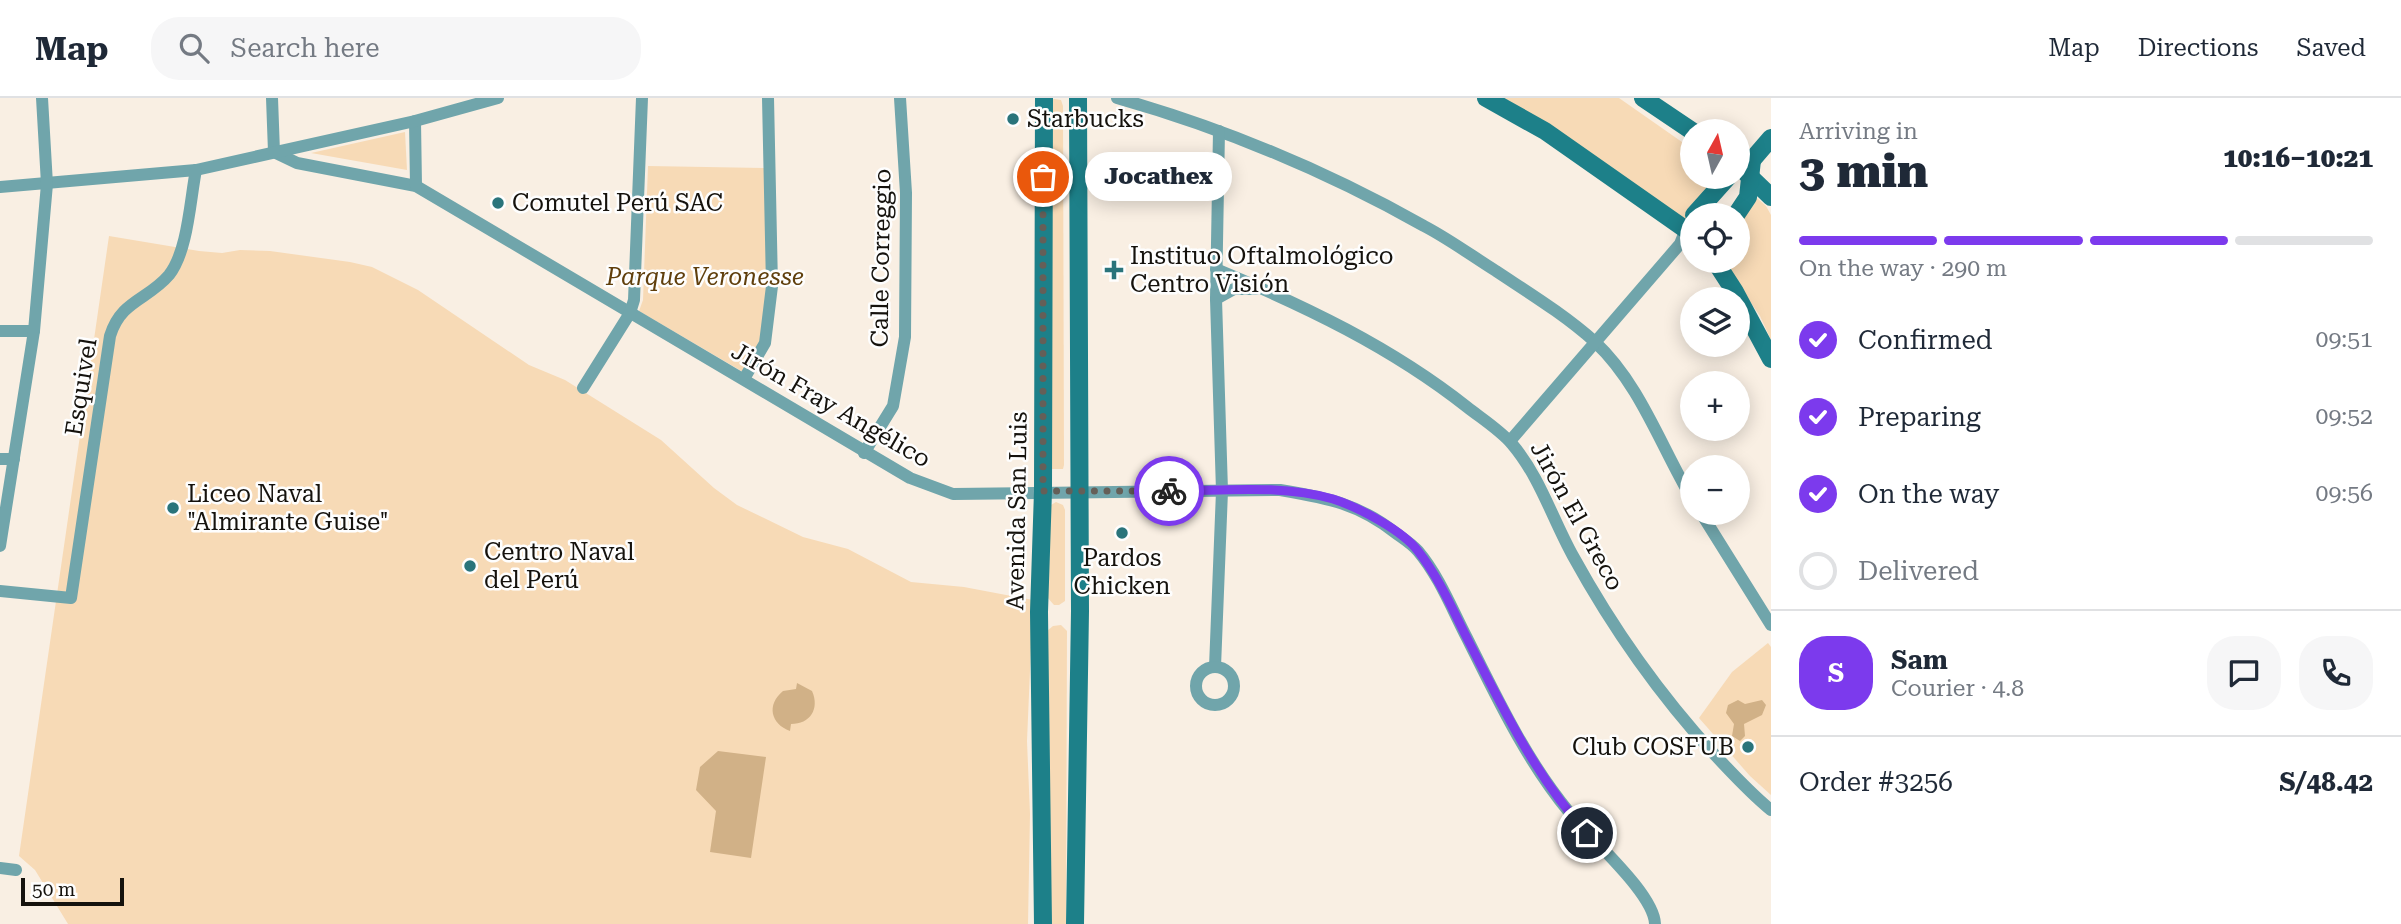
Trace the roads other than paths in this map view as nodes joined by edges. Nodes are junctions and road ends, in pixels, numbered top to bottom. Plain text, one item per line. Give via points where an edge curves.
1 (42, 98) edge
2 (272, 98) edge
3 (498, 98) edge
4 (642, 98) edge
5 (768, 98) edge
6 (900, 98) edge
7 (1044, 98) edge
8 (1078, 98) edge
9 (1117, 98) edge
10 (1486, 98) edge
11 (1643, 98) edge
12 (415, 121) junction
13 (1680, 123) edge
14 (1219, 131) junction
15 (1771, 138) edge
16 (274, 152) junction
17 (1750, 161) edge
18 (195, 170) junction
19 (1750, 174) edge
20 (47, 184) junction
21 (416, 186) junction
22 (0, 187) edge
23 (1771, 197) edge
24 (1680, 224) edge
25 (1680, 241) edge
26 (1216, 269) junction
27 (1723, 273) edge
28 (1263, 289) junction
29 (1216, 299) junction
30 (630, 313) junction
31 (0, 331) edge
32 (34, 331) junction
33 (1595, 342) junction
34 (1771, 359) edge
35 (744, 379) junction
36 (583, 388) dead end
37 (1510, 441) junction
38 (864, 453) junction
39 (0, 459) edge
40 (14, 459) junction
41 (1680, 479) edge
42 (1043, 491) junction
43 (1080, 491) junction
44 (1222, 491) junction
45 (1708, 525) edge
46 (0, 546) edge
47 (0, 591) edge
48 (1771, 625) edge
49 (1215, 667) dead end
50 (1771, 810) edge
51 (0, 867) edge
52 (16, 870) dead end
53 (1043, 924) edge
54 (1074, 924) edge
55 (1655, 924) edge

1 - 20 street
2 - 16 street
3 - 12 street
4 - 30 street
5 - 35 street via 772,286 765,344
6 - 38 street, Calle Correggio via 906,193 905,337 892,406
7 - 42 main road, Avenida San Luis
8 - 43 main road
9 - 14 street
10 - 24 main road via 1545,131
11 - 13 main road
12 - 16 street
12 - 21 street
14 - 26 street
14 - 33 street via 1317,171 1426,226 1540,300
15 - 17 main road
16 - 18 street
16 - 21 street, Jirón Fray Angélico via 298,163
18 - 20 street
18 - 47 street, Esquivel via 181,251 169,274 120,313 110,336 64,597
19 - 23 main road
20 - 22 street
20 - 32 street
21 - 30 street, Jirón Fray Angélico
25 - 33 street
26 - 28 street, Jirón El Greco
26 - 29 street
27 - 34 main road
28 - 29 street via 1234,289
28 - 37 street, Jirón El Greco via 1334,321 1398,358
29 - 44 street
30 - 35 street, Jirón Fray Angélico
30 - 36 street
31 - 32 street
32 - 40 street
33 - 37 street
33 - 41 street via 1629,383
35 - 38 street, Jirón Fray Angélico
37 - 50 street, Jirón El Greco via 1532,470 1572,555 1622,638 1683,720
38 - 42 street, Jirón Fray Angélico via 953,494
39 - 40 street
40 - 46 street
42 - 43 street, Jirón Fray Angélico
42 - 53 main road, Avenida San Luis via 1039,612
43 - 44 street, Jirón Fray Angélico
43 - 54 main road
44 - 49 street
44 - 55 street, Jirón Fray Angélico via 1280,490 1331,499 1361,510 1417,549 1522,745 1568,812 1643,894
45 - 48 street
51 - 52 street

